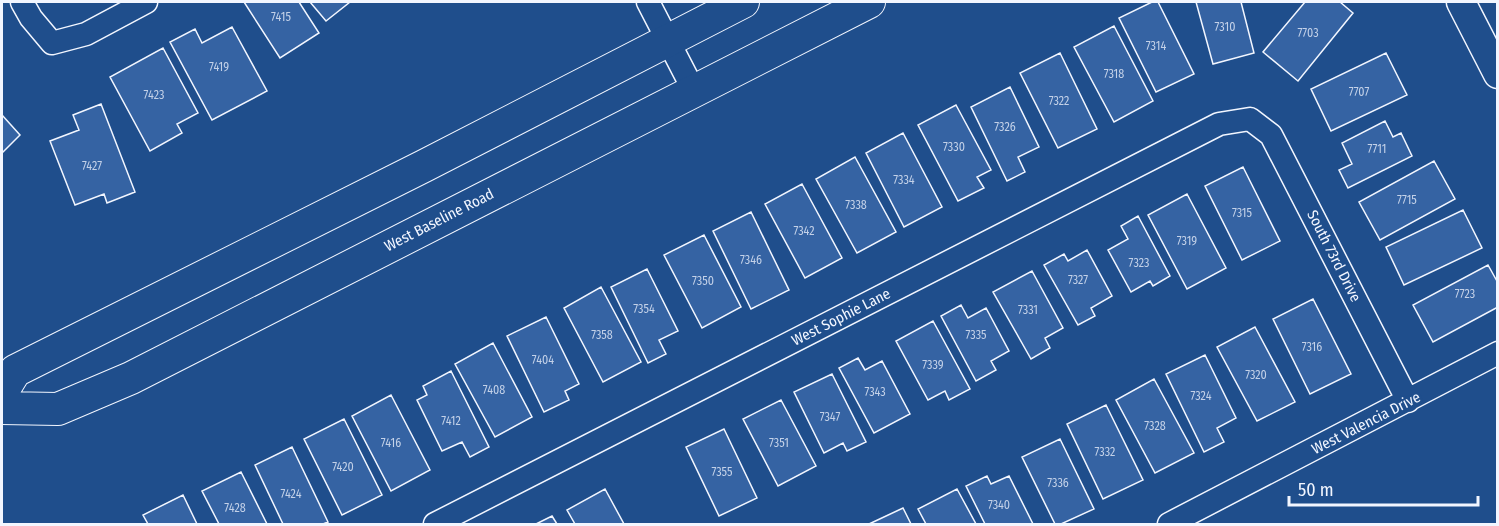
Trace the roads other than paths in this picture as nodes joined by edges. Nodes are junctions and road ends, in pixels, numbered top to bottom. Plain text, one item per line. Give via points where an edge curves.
1 (22, 2) edge
2 (146, 2) edge
3 (648, 2) edge
4 (743, 2) edge
5 (869, 2) edge
6 (1461, 2) edge
7 (668, 40) junction
8 (1497, 74) edge
9 (694, 91) junction
10 (1250, 119) joint
11 (1497, 353) edge
12 (2, 392) edge
13 (1408, 401) junction
14 (2, 408) edge
15 (435, 525) edge
16 (1169, 525) edge

1 - 2 street via 52,43 87,34
3 - 7 street
4 - 7 main road
5 - 9 main road, West Baseline Road
6 - 8 street
7 - 9 street
7 - 12 main road via 15,371
9 - 14 main road, West Baseline Road via 131,378 58,409
10 - 13 street, South 73rd Drive via 1271,135
10 - 15 street, West Sophie Lane via 1219,124
11 - 13 street, West Valencia Drive
13 - 16 street, West Valencia Drive

